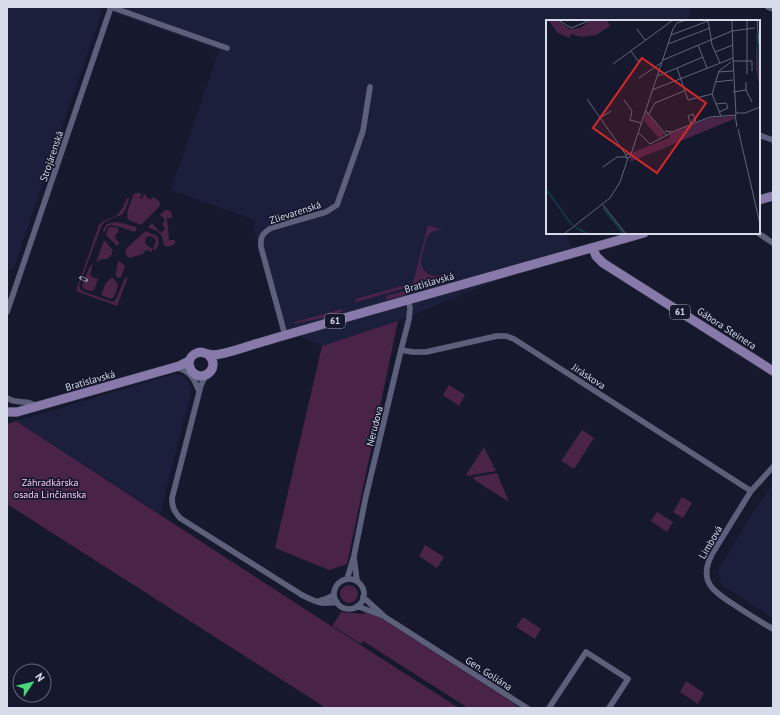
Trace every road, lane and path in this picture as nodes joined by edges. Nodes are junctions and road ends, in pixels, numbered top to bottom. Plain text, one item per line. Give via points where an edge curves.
1 (111, 7) edge
2 (768, 7) edge
3 (773, 9) edge
4 (227, 48) dead end
5 (370, 87) dead end
6 (760, 134) edge
7 (773, 140) edge
8 (773, 196) edge
9 (760, 200) edge
10 (641, 234) edge
11 (760, 234) edge
12 (773, 243) edge
13 (593, 248) junction
14 (408, 300) junction
15 (7, 312) edge
16 (285, 335) junction
17 (401, 350) junction
18 (208, 354) junction
19 (221, 354) junction
20 (213, 363) junction
21 (190, 365) junction
22 (177, 367) junction
23 (773, 371) edge
24 (202, 378) junction
25 (199, 391) junction
26 (7, 398) edge
27 (37, 406) junction
28 (7, 412) edge
29 (773, 467) edge
30 (752, 492) junction
31 (354, 556) junction
32 (347, 579) junction
33 (357, 581) junction
34 (334, 595) junction
35 (363, 597) junction
36 (316, 602) junction
37 (337, 602) junction
38 (358, 606) junction
39 (385, 616) junction
40 (773, 629) edge
41 (527, 708) edge
42 (549, 708) edge
43 (609, 708) edge

1 - 4 street
1 - 15 street, Strojárenská
2 - 3 street
5 - 16 street, Zlievarenská via 363,131 337,205 326,212 271,228 260,239
6 - 7 street
8 - 9 main road
10 - 13 main road, Bratislavská / 61
11 - 12 street
13 - 14 main road, Bratislavská / 61
13 - 23 main road, Gábora Steinera / 61 via 603,263
14 - 16 main road, Bratislavská / 61
14 - 17 street, Nerudova via 410,312
16 - 19 main road, Bratislavská / 61
17 - 30 street, Jiráskova via 426,352 497,336 514,339
17 - 31 street, Nerudova
18 - 19 main road, Bratislavská / 61
18 - 20 main road
18 - 21 main road, Bratislavská / 61 via 204,352 193,355
19 - 20 main road
20 - 24 main road via 210,372
21 - 22 main road
21 - 24 main road via 195,374
22 - 25 street via 194,379
22 - 27 main road, Bratislavská
24 - 25 street
25 - 36 street via 172,498 175,512 186,522
26 - 27 street
27 - 28 main road, Bratislavská
29 - 30 street, Limbová
30 - 40 street, Limbová via 712,554 706,574 711,586 720,595
31 - 32 street, Nerudova
31 - 33 street, Nerudova
32 - 33 street
32 - 34 street via 339,582
33 - 35 street via 363,588
34 - 36 street
34 - 37 street
35 - 38 street
35 - 39 street
36 - 37 street
37 - 38 street via 344,608
38 - 39 street
39 - 41 street, Gen. Goliána
42 - 43 street via 586,652 628,679

